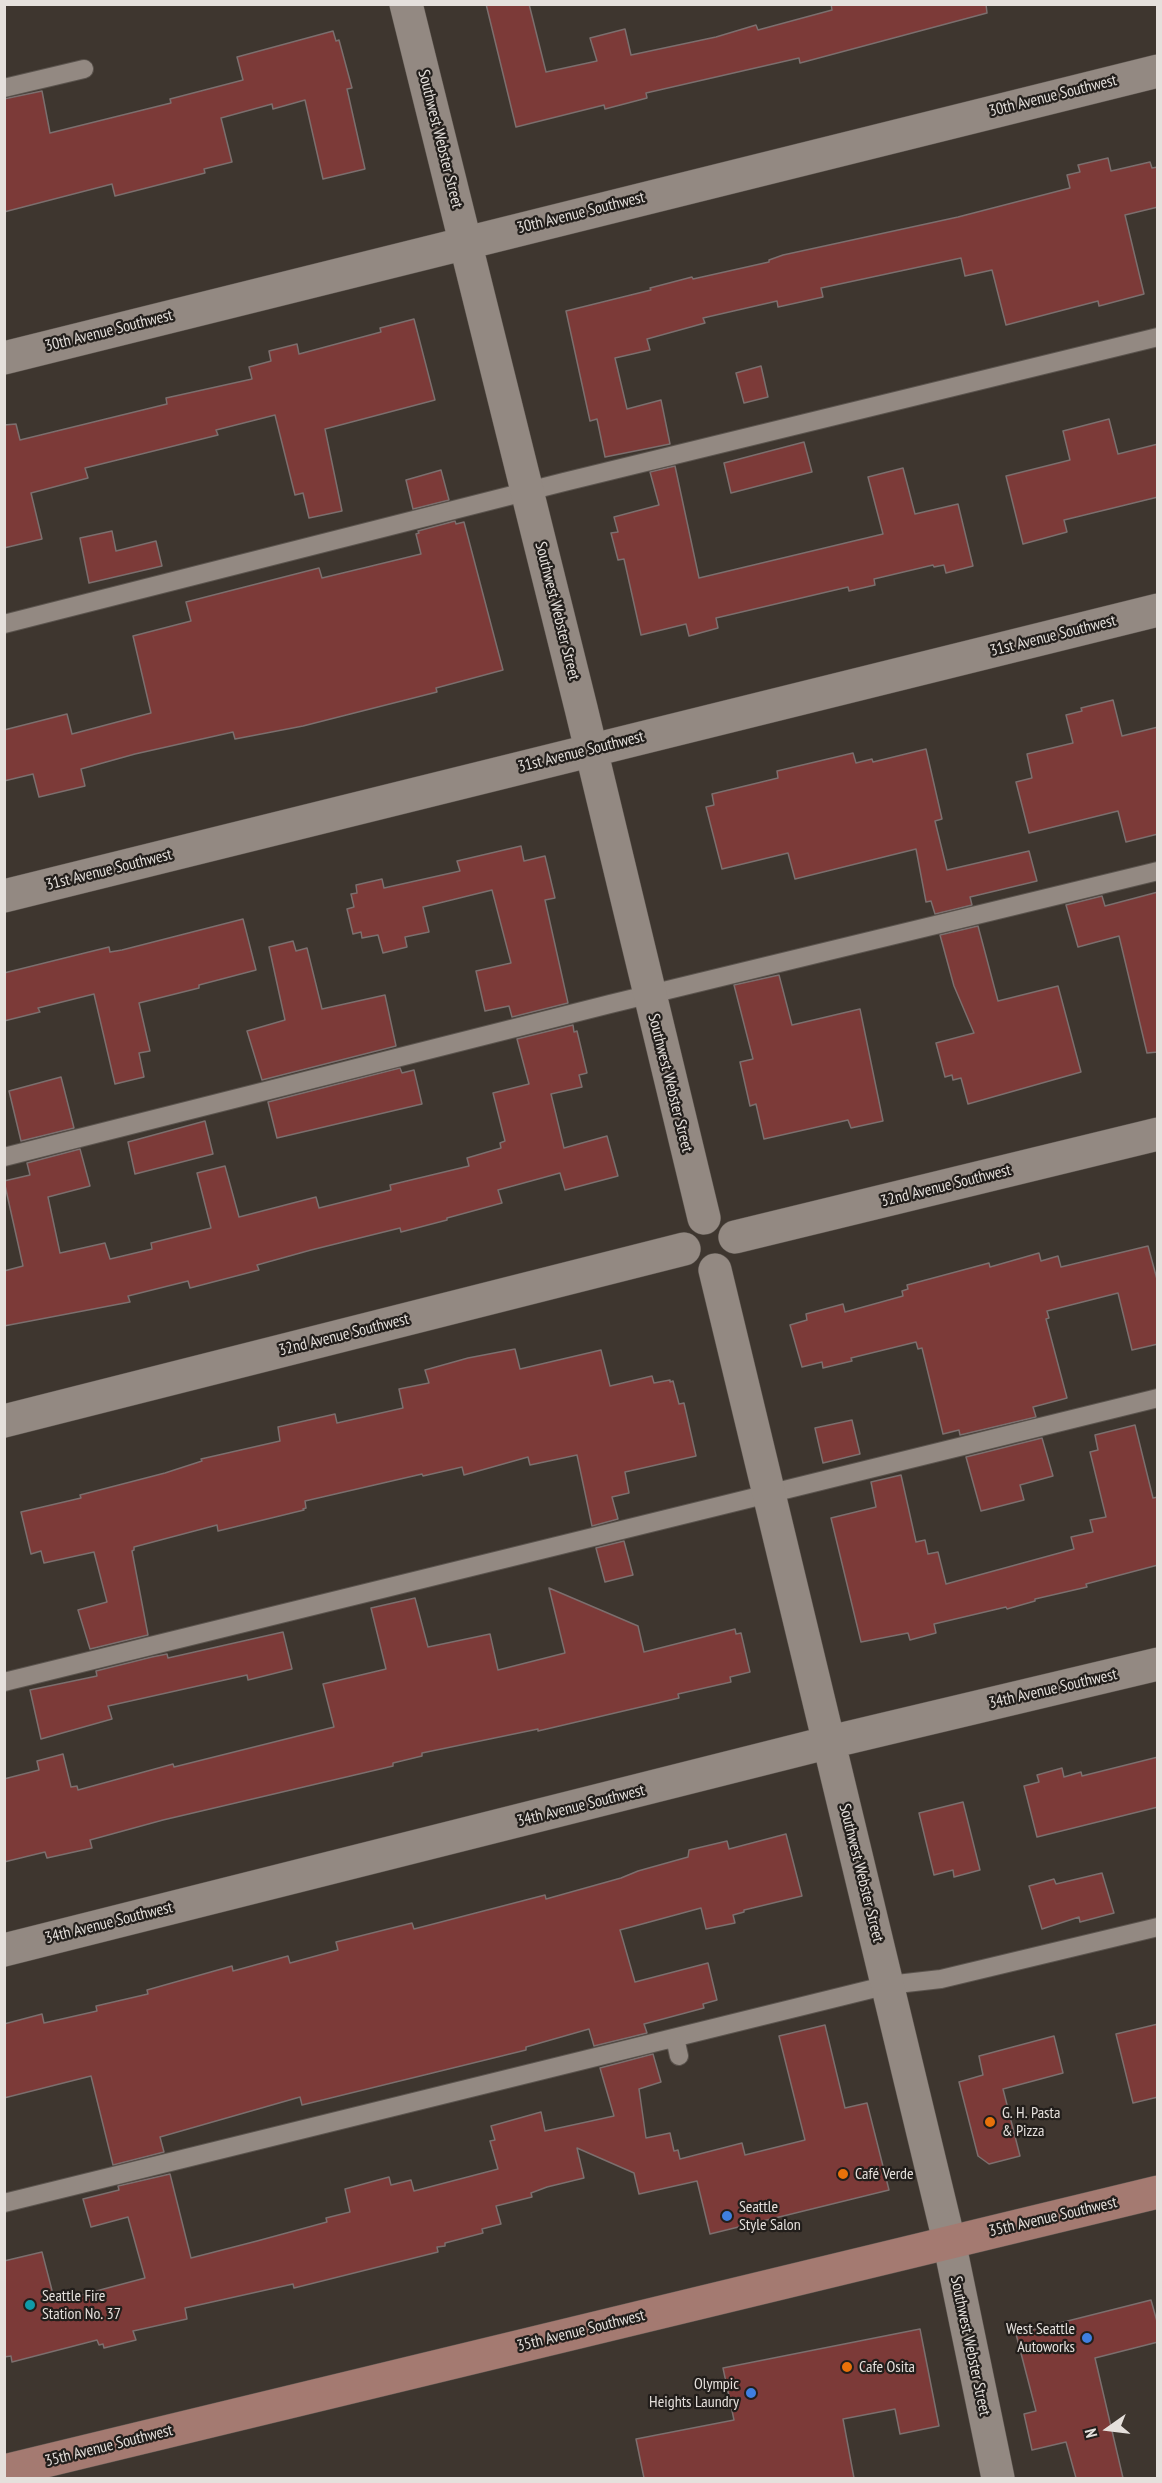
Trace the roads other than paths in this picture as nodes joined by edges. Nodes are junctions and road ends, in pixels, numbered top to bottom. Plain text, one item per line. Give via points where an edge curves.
1 (406, 4) edge
2 (84, 69) dead end
3 (1158, 71) edge
4 (4, 88) edge
5 (466, 242) junction
6 (1158, 337) edge
7 (4, 357) edge
8 (528, 492) junction
9 (1158, 610) edge
10 (4, 624) edge
11 (591, 749) junction
12 (1158, 871) edge
13 (4, 896) edge
14 (648, 995) junction
15 (1158, 1134) edge
16 (4, 1157) edge
17 (704, 1218) junction
18 (735, 1237) junction
19 (684, 1249) junction
20 (715, 1270) junction
21 (1158, 1398) edge
22 (4, 1421) edge
23 (769, 1493) junction
24 (1158, 1664) edge
25 (4, 1682) edge
26 (830, 1742) junction
27 (1158, 1927) edge
28 (4, 1950) edge
29 (888, 1984) junction
30 (675, 2038) junction
31 (679, 2056) dead end
32 (1158, 2192) edge
33 (4, 2203) edge
34 (949, 2241) junction
35 (4, 2471) edge
36 (998, 2478) edge

1 - 5 street, Southwest Webster Street
2 - 4 lane
3 - 5 street, 30th Avenue Southwest
5 - 7 street, 30th Avenue Southwest
5 - 8 street, Southwest Webster Street
6 - 8 lane
8 - 10 lane
8 - 11 street, Southwest Webster Street
9 - 11 street, 31st Avenue Southwest
11 - 13 street, 31st Avenue Southwest
11 - 14 street, Southwest Webster Street
12 - 14 lane
14 - 16 lane
14 - 17 street, Southwest Webster Street
15 - 18 street, 32nd Avenue Southwest
17 - 18 street via 723,1221
17 - 19 street via 690,1226
18 - 20 street via 732,1257
19 - 20 street via 696,1266
19 - 22 street, 32nd Avenue Southwest
20 - 23 street, Southwest Webster Street
21 - 23 lane
23 - 25 lane
23 - 26 street, Southwest Webster Street
24 - 26 street, 34th Avenue Southwest
26 - 28 street, 34th Avenue Southwest
26 - 29 street, Southwest Webster Street
27 - 29 lane via 941,1979
29 - 30 lane via 743,2030
29 - 34 street, Southwest Webster Street
30 - 31 lane
30 - 33 lane
32 - 34 main road, 35th Avenue Southwest
34 - 35 main road, 35th Avenue Southwest
34 - 36 street, Southwest Webster Street

